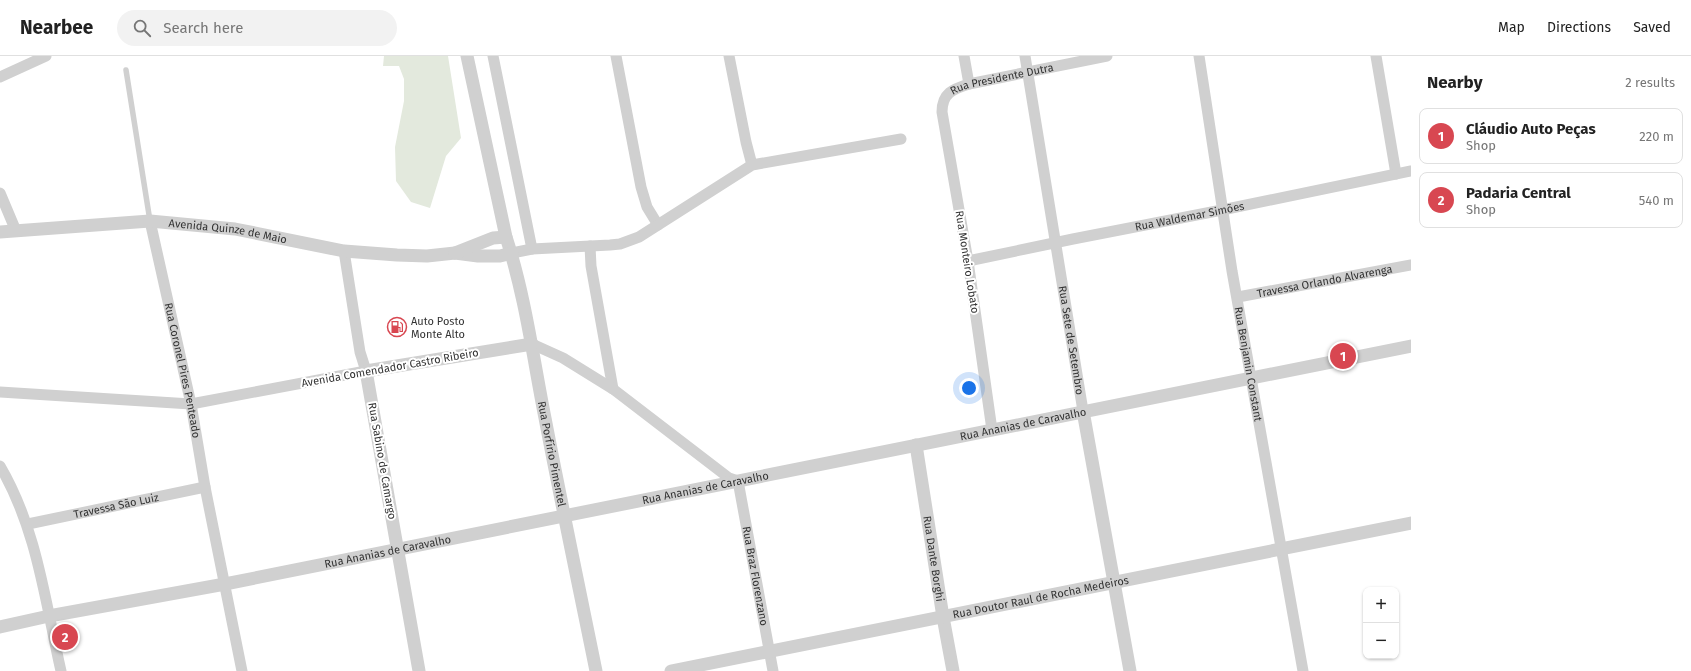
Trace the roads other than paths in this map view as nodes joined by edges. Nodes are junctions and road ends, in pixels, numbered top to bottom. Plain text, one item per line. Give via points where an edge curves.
1 (46, 56) edge
2 (467, 56) edge
3 (493, 56) edge
4 (616, 56) edge
5 (729, 56) edge
6 (964, 56) edge
7 (1025, 56) edge
8 (1107, 56) edge
9 (1199, 56) edge
10 (1376, 56) edge
11 (126, 70) dead end
12 (1028, 72) junction
13 (0, 77) edge
14 (968, 84) junction
15 (946, 95) joint
16 (901, 139) dead end
17 (752, 165) junction
18 (1411, 171) edge
19 (1396, 174) junction
20 (0, 192) edge
21 (1222, 210) junction
22 (150, 222) junction
23 (658, 225) junction
24 (16, 231) junction
25 (0, 232) edge
26 (506, 236) junction
27 (1056, 242) junction
28 (590, 246) junction
29 (532, 249) junction
30 (344, 251) junction
31 (454, 252) junction
32 (512, 253) junction
33 (968, 261) junction
34 (1411, 265) edge
35 (1238, 297) junction
36 (532, 344) junction
37 (1411, 346) edge
38 (366, 372) junction
39 (1252, 378) junction
40 (613, 389) junction
41 (0, 392) edge
42 (191, 404) junction
43 (1083, 412) junction
44 (992, 430) junction
45 (916, 445) junction
46 (0, 466) edge
47 (738, 481) junction
48 (205, 487) junction
49 (564, 516) junction
50 (1411, 523) edge
51 (28, 524) junction
52 (1281, 548) junction
53 (398, 549) junction
54 (1114, 582) junction
55 (225, 584) junction
56 (49, 616) junction
57 (943, 617) junction
58 (0, 627) edge
59 (769, 651) junction
60 (61, 671) edge
61 (242, 671) edge
62 (419, 671) edge
63 (596, 671) edge
64 (671, 671) edge
65 (773, 671) edge
66 (953, 671) edge
67 (1130, 671) edge
68 (1303, 671) edge

1 - 13 street
2 - 26 street, Rua Porfírio Pimentel
3 - 29 street
4 - 23 street via 641,187 647,207
5 - 17 street
6 - 14 street
7 - 12 street, Rua Sete de Setembro
8 - 12 street, Rua Presidente Dutra
9 - 21 street, Rua Benjamin Constant
10 - 19 street
11 - 22 lane, Rua Coronel Pires Penteado
12 - 14 street, Rua Presidente Dutra
12 - 27 street, Rua Sete de Setembro
14 - 15 street, Rua Presidente Dutra
15 - 33 street, Rua Monteiro Lobato via 942,112
16 - 17 street
17 - 23 street
18 - 19 street, Rua Waldemar Simões
19 - 21 street, Rua Waldemar Simões
20 - 24 street
21 - 27 street, Rua Waldemar Simões
21 - 35 street, Rua Benjamin Constant
22 - 24 street, Avenida Quinze de Maio
22 - 30 street, Avenida Quinze de Maio via 235,228
22 - 42 street, Rua Coronel Pires Penteado
23 - 28 street via 629,241 610,246
24 - 25 street, Avenida Quinze de Maio
26 - 31 street
26 - 32 street, Rua Porfírio Pimentel
27 - 33 street, Rua Waldemar Simões
27 - 43 street, Rua Sete de Setembro
28 - 29 street
28 - 40 street via 591,266
29 - 32 street
30 - 31 street, Avenida Quinze de Maio via 427,256
30 - 38 street, Rua Sabino de Camargo via 360,352
31 - 32 street via 478,256
32 - 36 street, Rua Porfírio Pimentel
33 - 44 street, Rua Monteiro Lobato
34 - 35 street, Travessa Orlando Alvarenga
35 - 39 street, Rua Benjamin Constant
36 - 38 street, Avenida Comendador Castro Ribeiro
36 - 40 street via 563,358
36 - 49 street, Rua Porfírio Pimentel
37 - 39 street, Rua Ananias de Caravalho
38 - 42 street, Avenida Comendador Castro Ribeiro
38 - 53 street, Rua Sabino de Camargo
39 - 43 street, Rua Ananias de Caravalho
39 - 52 street, Rua Benjamin Constant
40 - 47 street via 729,478
41 - 42 street, Avenida Comendador Castro Ribeiro
42 - 48 street, Rua Coronel Pires Penteado
43 - 44 street, Rua Ananias de Caravalho
43 - 54 street, Rua Sete de Setembro
44 - 45 street, Rua Ananias de Caravalho
45 - 47 street, Rua Ananias de Caravalho
45 - 57 street, Rua Dante Borghi
46 - 51 street via 11,484
47 - 49 street, Rua Ananias de Caravalho
47 - 59 street, Rua Braz Florenzano
48 - 51 street, Travessa São Luiz
48 - 55 street, Rua Coronel Pires Penteado
49 - 53 street, Rua Ananias de Caravalho
49 - 63 street, Rua Porfírio Pimentel
50 - 52 street, Rua Doutor Raul de Rocha Medeiros
51 - 56 street
52 - 54 street, Rua Doutor Raul de Rocha Medeiros
52 - 68 street, Rua Benjamin Constant
53 - 55 street, Rua Ananias de Caravalho
53 - 62 street, Rua Sabino de Camargo
54 - 57 street, Rua Doutor Raul de Rocha Medeiros
54 - 67 street, Rua Sete de Setembro
55 - 56 street, Rua Ananias de Caravalho
55 - 61 street, Rua Coronel Pires Penteado
56 - 58 street, Rua Ananias de Caravalho
56 - 60 street
57 - 59 street, Rua Doutor Raul de Rocha Medeiros
57 - 66 street, Rua Dante Borghi
59 - 64 street, Rua Doutor Raul de Rocha Medeiros
59 - 65 street, Rua Braz Florenzano

